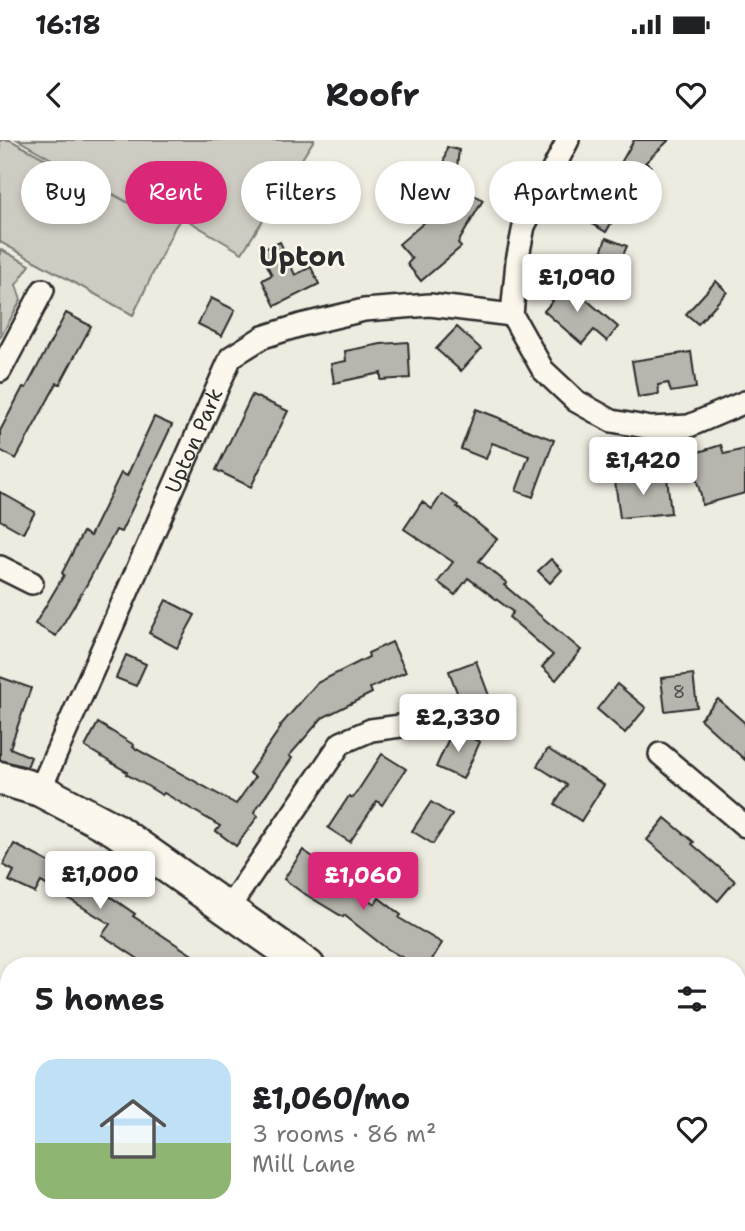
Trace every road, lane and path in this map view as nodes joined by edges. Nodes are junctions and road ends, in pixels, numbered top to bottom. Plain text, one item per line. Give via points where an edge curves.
1 (568, 140) edge
2 (43, 290) dead end
3 (512, 314) junction
4 (0, 371) edge
5 (745, 402) edge
6 (0, 567) edge
7 (32, 583) dead end
8 (408, 725) dead end
9 (660, 754) dead end
10 (0, 778) edge
11 (40, 790) junction
12 (745, 826) edge
13 (227, 910) junction
14 (294, 957) edge

1 - 3 street via 524,226
2 - 4 street
3 - 5 street via 543,370 576,401 612,421 651,428 689,426
3 - 11 street, Upton Park via 430,305 364,310 263,337 231,357
6 - 7 street
8 - 13 street via 371,730 341,743
9 - 12 street
10 - 11 street
11 - 13 street via 114,829
13 - 14 street

